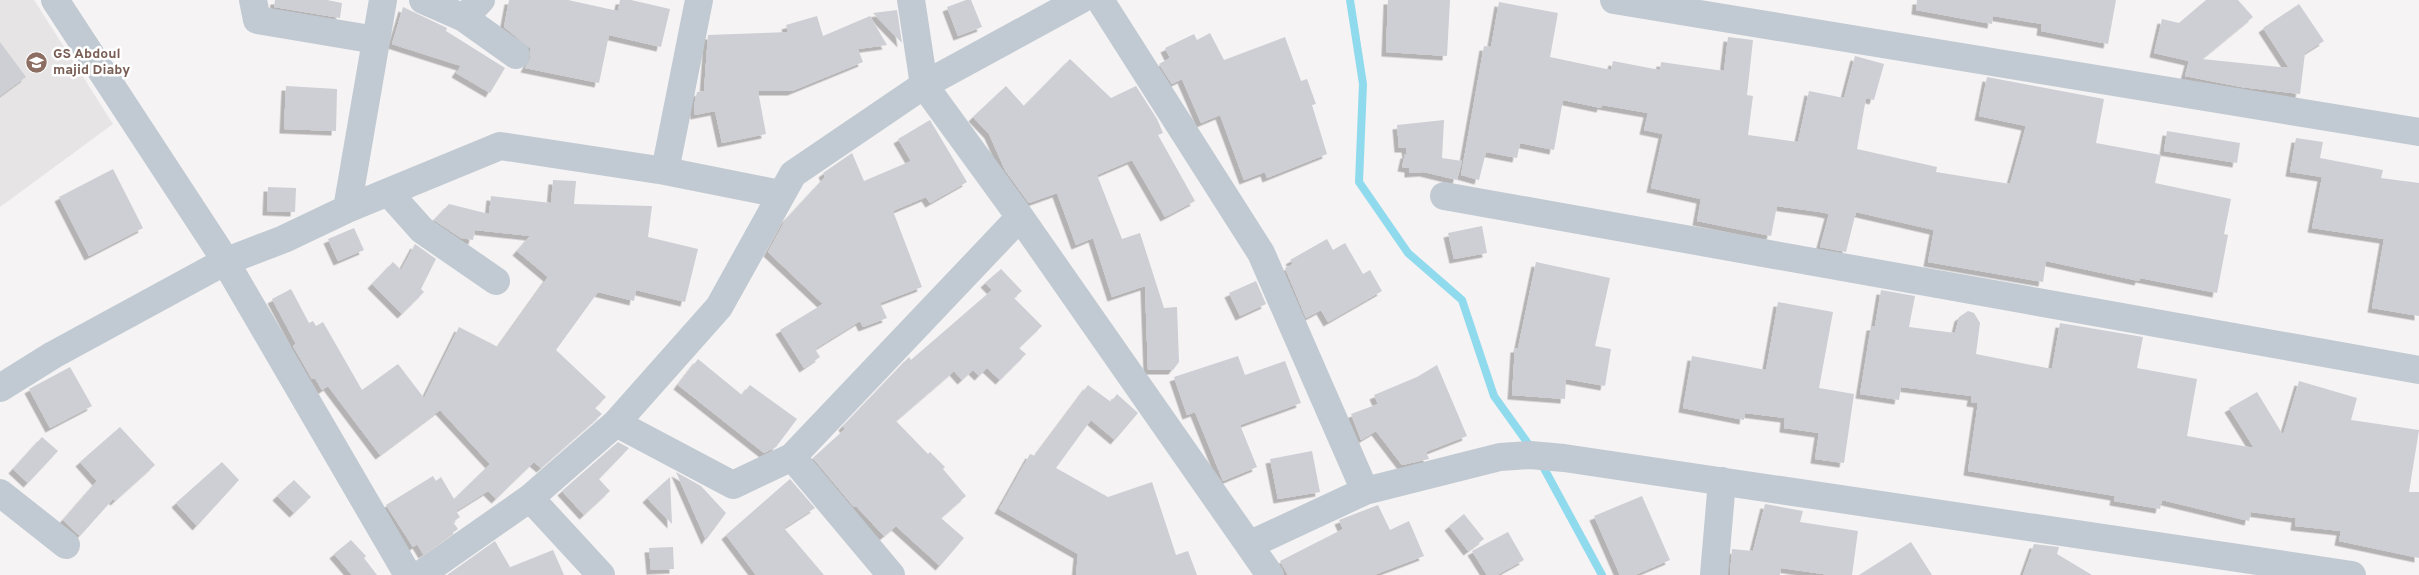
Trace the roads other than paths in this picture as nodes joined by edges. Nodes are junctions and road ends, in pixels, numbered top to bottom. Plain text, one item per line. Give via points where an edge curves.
1 (55, 0) edge
2 (254, 0) edge
3 (383, 0) edge
4 (423, 0) edge
5 (699, 0) edge
6 (911, 0) edge
7 (1080, 0) edge
8 (1100, 0) edge
9 (1614, 0) edge
10 (473, 9) edge
11 (376, 40) junction
12 (516, 55) dead end
13 (924, 84) junction
14 (2419, 132) edge
15 (665, 171) junction
16 (388, 192) junction
17 (780, 194) junction
18 (1444, 196) dead end
19 (347, 209) junction
20 (1020, 217) junction
21 (224, 262) junction
22 (496, 281) dead end
23 (2419, 370) edge
24 (0, 388) edge
25 (616, 423) junction
26 (792, 457) junction
27 (1722, 481) junction
28 (1365, 491) junction
29 (0, 493) edge
30 (530, 498) junction
31 (66, 545) dead end
32 (1249, 545) junction
33 (408, 575) edge
34 (420, 575) edge
35 (601, 575) edge
36 (890, 575) edge
37 (1270, 575) edge
38 (1714, 575) edge
39 (2352, 575) edge

1 - 21 street
2 - 11 street via 257,20
3 - 11 street
4 - 10 street
5 - 15 street
6 - 13 street
7 - 13 street
8 - 28 street via 1262,253
9 - 14 street
10 - 12 street
11 - 19 street
13 - 17 street via 793,174
13 - 20 street
15 - 16 street via 500,146
15 - 17 street
16 - 19 street
16 - 22 street via 422,230
17 - 25 street via 719,307
18 - 23 street
19 - 21 street via 284,239
20 - 26 street
20 - 32 street
21 - 24 street via 53,355
21 - 33 street
25 - 26 street via 732,485
25 - 30 street
26 - 36 street
27 - 28 street via 1530,455 1500,457
27 - 38 street
27 - 39 street
28 - 32 street
29 - 31 street
30 - 34 street
30 - 35 street
32 - 37 street

